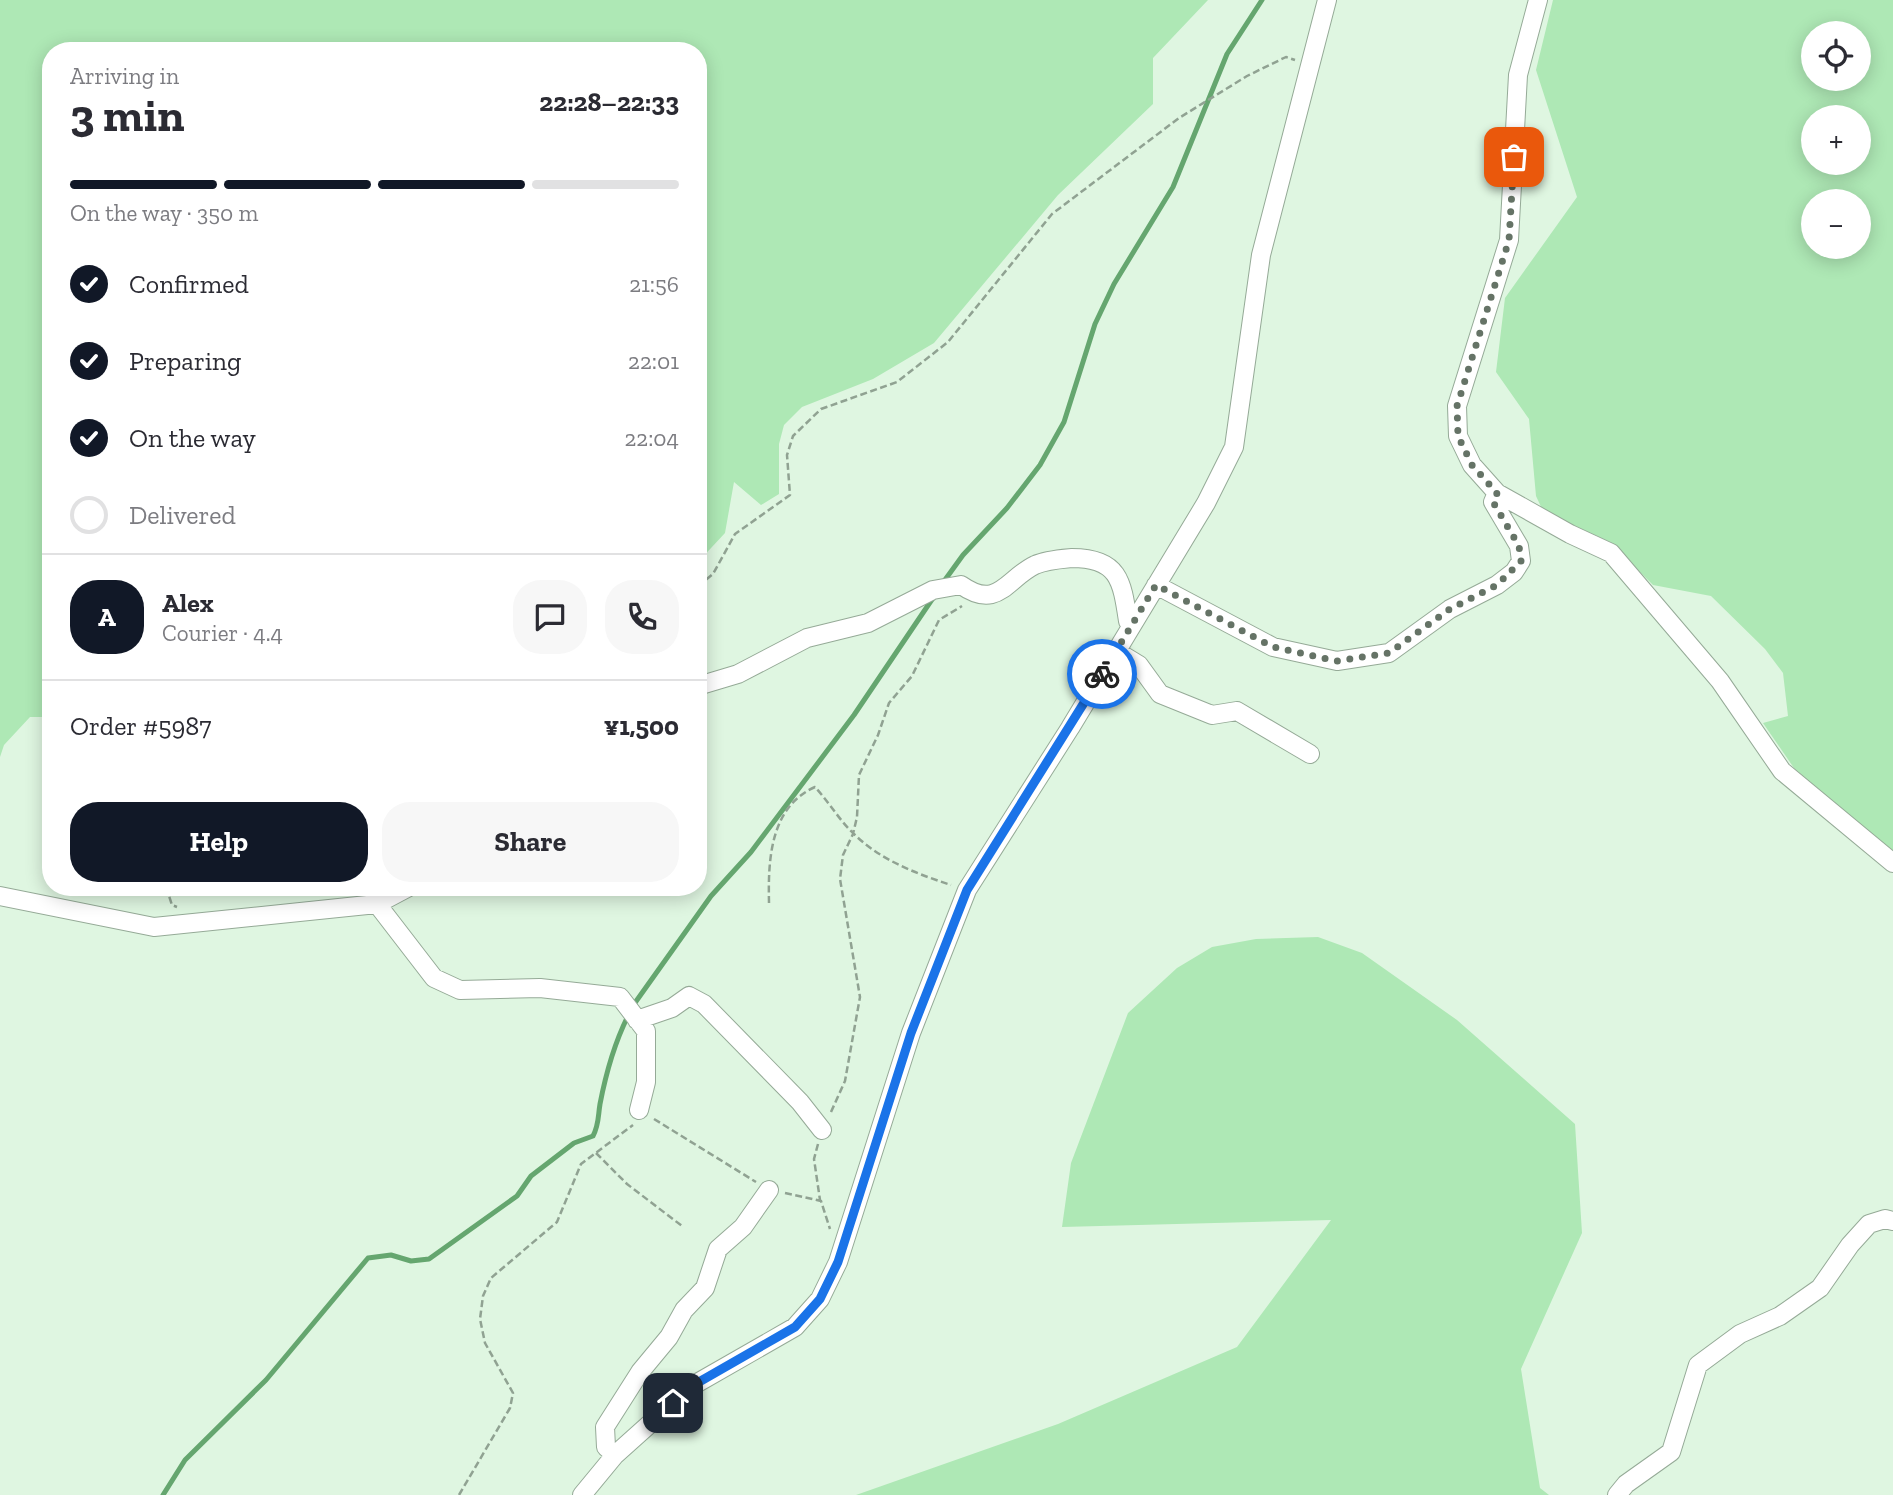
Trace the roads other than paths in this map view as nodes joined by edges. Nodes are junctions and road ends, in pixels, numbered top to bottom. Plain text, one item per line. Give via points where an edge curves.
1 (1327, 0) edge
2 (1538, 0) edge
3 (1497, 493) junction
4 (1156, 585) junction
5 (1133, 623) junction
6 (1116, 651) junction
7 (707, 683) edge
8 (1310, 754) dead end
9 (1893, 863) edge
10 (0, 896) edge
11 (392, 896) edge
12 (377, 904) junction
13 (637, 1020) junction
14 (639, 1110) road end
15 (822, 1130) road end
16 (769, 1190) road end
17 (1893, 1221) edge
18 (615, 1455) junction
19 (582, 1495) edge
20 (1616, 1495) edge

1 - 4 street via 1261,255 1234,447
2 - 3 street via 1518,75 1509,240 1457,406 1458,436 1472,465
3 - 4 street via 1493,502 1519,546 1521,561 1497,585 1450,609 1389,653 1337,661 1273,647
3 - 9 street via 1611,553 1720,681 1782,771
4 - 5 street
5 - 6 street
5 - 7 street via 1128,621 1122,585 1112,568 1093,558 1060,559 1035,565 1002,591 986,596 961,585 933,590 868,623 807,638 738,674
6 - 8 street via 1139,665 1160,694 1212,715 1237,711
6 - 18 street via 967,890 911,1033 838,1262 820,1299 795,1327 692,1386
10 - 12 street via 154,927
11 - 12 street
12 - 13 street via 434,978 460,990 540,988 620,997
13 - 14 street via 646,1031 646,1082
13 - 15 street via 672,1008 689,996 704,1004 800,1101
16 - 18 street via 743,1227 719,1249 705,1288 684,1310 605,1427 606,1447
17 - 20 street via 1869,1224 1819,1288 1780,1316 1740,1334 1698,1366 1671,1452
18 - 19 street

